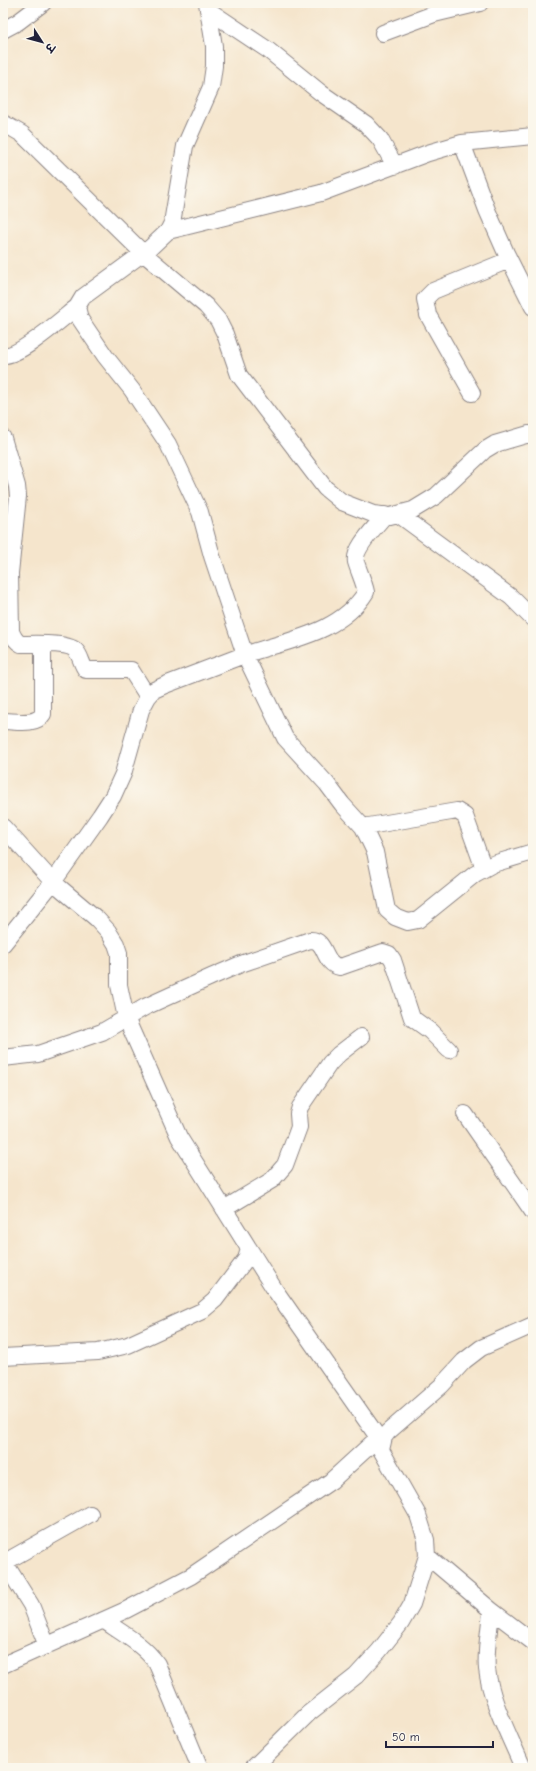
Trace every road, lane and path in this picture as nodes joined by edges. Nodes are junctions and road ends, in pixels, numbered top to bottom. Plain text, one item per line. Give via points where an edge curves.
1 (43, 3) edge
2 (480, 3) edge
3 (208, 6) edge
4 (3, 30) edge
5 (383, 33) dead end
6 (3, 123) edge
7 (533, 136) edge
8 (462, 143) junction
9 (395, 166) junction
10 (168, 231) junction
11 (143, 253) junction
12 (509, 260) junction
13 (77, 307) junction
14 (533, 307) edge
15 (4, 359) edge
16 (472, 393) dead end
17 (533, 436) edge
18 (3, 438) edge
19 (392, 514) junction
20 (533, 619) edge
21 (43, 645) junction
22 (245, 655) junction
23 (148, 697) junction
24 (3, 721) edge
25 (3, 827) edge
26 (363, 827) junction
27 (533, 852) edge
28 (484, 869) junction
29 (53, 882) junction
30 (3, 944) edge
31 (126, 1018) junction
32 (361, 1037) dead end
33 (449, 1050) dead end
34 (3, 1058) edge
35 (465, 1114) dead end
36 (224, 1209) junction
37 (533, 1212) edge
38 (249, 1249) junction
39 (533, 1325) edge
40 (3, 1357) edge
41 (381, 1440) junction
42 (90, 1514) dead end
43 (427, 1556) junction
44 (4, 1561) edge
45 (491, 1610) junction
46 (103, 1620) junction
47 (533, 1642) edge
48 (47, 1646) junction
49 (3, 1665) edge
50 (200, 1768) edge
51 (253, 1768) edge
52 (523, 1768) edge

1 - 4 street
2 - 5 street via 434,14
3 - 9 street via 321,93 366,124 380,139
3 - 10 street via 214,46 211,87 185,146 172,223
6 - 11 street via 22,134
7 - 8 street
8 - 9 street
8 - 12 street
9 - 10 street via 321,193
10 - 11 street
11 - 13 street via 83,297
11 - 19 street via 206,306 218,320 239,375 325,488 342,502 373,514
12 - 14 street
12 - 16 street via 433,291 425,299 428,315
13 - 15 street via 23,349
13 - 22 street via 80,319 168,444 200,512
17 - 19 street via 529,434 495,444 485,450 436,496 413,510
18 - 21 street via 18,496 10,573 11,631 16,641 21,644
19 - 20 street via 510,597
19 - 22 street via 360,547 356,555 366,592 343,618 319,631
21 - 23 street via 74,648 86,670 131,670
21 - 24 street via 43,714 36,721
22 - 23 street via 164,685
22 - 26 street via 285,738
23 - 29 street via 141,710 123,774 113,796
25 - 29 street
26 - 28 street via 457,811 465,816
26 - 28 street via 375,852 387,910 395,918 408,922 418,920
27 - 28 street
29 - 30 street
29 - 31 street via 97,918 116,944 119,953 119,985
31 - 33 street via 241,964 315,940 320,943 330,962 340,967 383,952 389,954 412,1018
31 - 34 street via 102,1032 57,1048 38,1054
31 - 36 street via 179,1137
32 - 36 street via 330,1063 300,1107 300,1127 285,1165 272,1180
35 - 37 street
36 - 38 street
38 - 40 street via 246,1259 215,1300 202,1311 128,1345 98,1352
38 - 41 street
39 - 41 street via 481,1348
41 - 43 street via 381,1450 418,1515 426,1540
41 - 46 street via 331,1481 191,1576
42 - 44 street
43 - 45 street
43 - 51 street via 412,1604 379,1651 356,1676 292,1728
44 - 48 street via 31,1605
45 - 47 street
45 - 52 street via 487,1668 491,1688
46 - 48 street
46 - 50 street via 142,1647 157,1664
48 - 49 street

